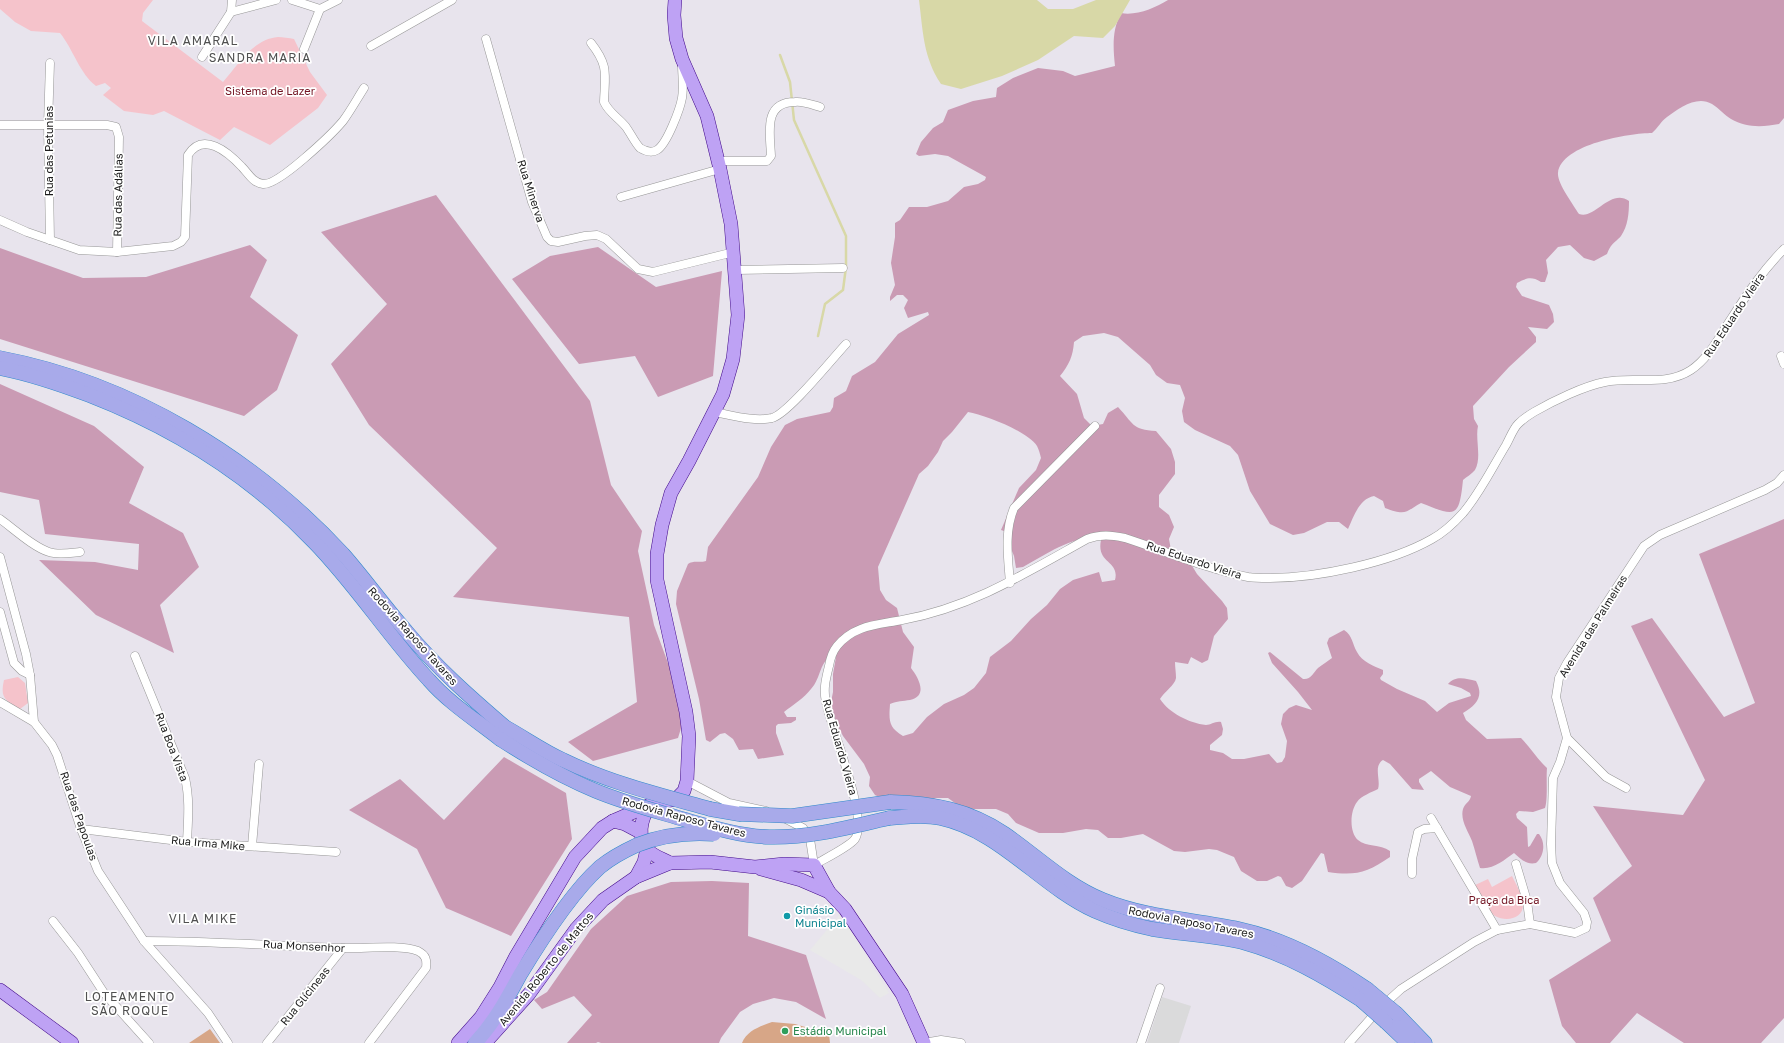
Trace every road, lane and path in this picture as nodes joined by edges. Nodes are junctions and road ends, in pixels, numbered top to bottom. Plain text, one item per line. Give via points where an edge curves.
1 (232, 0) edge
2 (276, 0) edge
3 (292, 0) edge
4 (338, 0) edge
5 (452, 0) edge
6 (675, 0) edge
7 (320, 9) junction
8 (231, 12) junction
9 (486, 39) dead end
10 (591, 43) dead end
11 (371, 46) dead end
12 (304, 49) dead end
13 (202, 57) dead end
14 (682, 59) junction
15 (50, 63) dead end
16 (364, 88) dead end
17 (820, 107) dead end
18 (0, 125) edge
19 (48, 125) junction
20 (720, 165) junction
21 (621, 196) dead end
22 (0, 220) edge
23 (50, 240) junction
24 (1784, 249) edge
25 (117, 252) junction
26 (734, 252) junction
27 (843, 268) dead end
28 (736, 270) junction
29 (846, 344) dead end
30 (0, 358) edge
31 (0, 368) edge
32 (714, 412) junction
33 (1095, 426) dead end
34 (1784, 475) edge
35 (0, 518) edge
36 (80, 552) dead end
37 (0, 558) edge
38 (1010, 583) junction
39 (0, 612) edge
40 (135, 656) dead end
41 (30, 675) junction
42 (0, 702) edge
43 (34, 722) junction
44 (503, 733) junction
45 (1567, 738) junction
46 (259, 764) dead end
47 (687, 781) junction
48 (1626, 788) dead end
49 (650, 805) junction
50 (1431, 818) dead end
51 (613, 820) junction
52 (1437, 828) junction
53 (81, 829) junction
54 (744, 835) junction
55 (187, 842) junction
56 (641, 842) junction
57 (252, 846) junction
58 (336, 852) dead end
59 (670, 863) junction
60 (1516, 864) dead end
61 (814, 865) junction
62 (755, 867) junction
63 (1412, 874) dead end
64 (636, 878) junction
65 (829, 892) junction
66 (53, 921) dead end
67 (1530, 924) junction
68 (1497, 930) junction
69 (144, 941) junction
70 (343, 948) junction
71 (1160, 988) dead end
72 (0, 990) edge
73 (1364, 995) junction
74 (1392, 1018) junction
75 (72, 1043) edge
76 (149, 1043) edge
77 (228, 1043) edge
78 (266, 1043) edge
79 (369, 1043) edge
80 (458, 1043) edge
81 (474, 1043) edge
82 (485, 1043) edge
83 (924, 1043) edge
84 (961, 1043) edge
85 (1141, 1043) edge
86 (1349, 1043) edge
87 (1408, 1043) edge
88 (1425, 1043) edge

1 - 8 street
2 - 8 street
3 - 7 street
4 - 7 street
5 - 11 street
6 - 14 main road via 676,38
7 - 12 street
8 - 13 street
9 - 26 street, Rua Minerva via 532,202 551,241 597,235 606,239 638,269 653,272
10 - 14 street via 605,66 606,108 625,126 640,147 653,152 663,145 678,112 682,97
14 - 20 main road via 706,116
15 - 19 street, Rua das Petunias
16 - 25 street via 342,122 297,165 280,178 264,185 256,182 243,167 213,144 200,144 192,148 188,155 185,237 173,246
17 - 20 street via 796,101 782,104 773,112 770,119 770,159 763,162
18 - 19 street
19 - 23 street, Rua das Petunias
19 - 25 street, Rua das Adálias via 113,125 117,130
20 - 21 street
20 - 26 main road
22 - 23 street
23 - 25 street via 79,250
24 - 38 street, Rua Eduardo Vieira via 1772,260 1749,291 1703,361 1691,370 1662,381 1631,379 1605,382 1585,388 1534,412 1517,425 1475,496 1462,513 1434,538 1415,548 1369,563 1325,573 1288,578 1250,578 1125,538 1098,535
26 - 28 main road
27 - 28 street
28 - 32 main road via 738,315 733,359 723,394
29 - 32 street via 778,415 772,418 752,418
30 - 44 highway, Rodovia Raposo Tavares via 40,367 121,395 159,413 230,456 318,528 344,555 431,660
31 - 44 highway, Rodovia Raposo Tavares via 56,382 109,403 154,423 221,462 254,487 309,537 341,572 430,682 455,704
32 - 47 main road via 671,493 657,554 656,580 686,712 689,736
33 - 38 street via 1014,508 1007,530
34 - 45 street, Avenida das Palmeiras via 1765,490 1660,535 1644,546 1559,678 1556,697
35 - 36 street via 48,552
37 - 41 street
38 - 61 street, Rua Eduardo Vieira via 946,610 862,627 848,635 836,647 824,682 825,701 855,802 858,831 848,845
39 - 41 street via 14,663
40 - 55 street, Rua Boa Vista via 185,778 189,803
41 - 43 street
42 - 43 street
43 - 53 street, Rua das Papoulas via 57,755
44 - 54 highway, Rodovia Raposo Tavares, bridge via 536,762 595,790 621,800
44 - 73 highway, Rodovia Raposo Tavares, bridge via 588,771 653,794 710,809 740,814 792,816 890,802 936,805 961,812 1004,834 1056,874 1102,900 1156,917 1240,929 1277,941 1341,972
45 - 48 street via 1606,778
45 - 67 street via 1553,778 1552,863 1560,883 1584,913 1586,928 1575,933
46 - 57 street
47 - 49 main road, Avenida Roberto de Mattos via 684,791 676,799
47 - 61 street via 729,803 759,808 803,828 810,839
49 - 51 main road, Avenida Roberto de Mattos
49 - 56 main road via 643,816
50 - 52 street
51 - 56 main road via 625,824
51 - 80 main road, Avenida Roberto de Mattos via 575,857 531,929 500,987 481,1017
52 - 63 street via 1418,832 1412,859
52 - 68 street
53 - 55 street, Rua Irma Mike
53 - 69 street, Rua das Papoulas via 98,871
54 - 56 highway, bridge via 695,832
54 - 73 highway, Rodovia Raposo Tavares, bridge via 799,836 889,818 940,818 982,834 1048,882 1094,910 1121,921 1152,929 1241,942 1277,954
55 - 57 street, Rua Irma Mike
56 - 59 main road
56 - 64 main road via 644,862
56 - 81 highway via 600,868 581,888 548,932 492,1022
57 - 58 street, Rua Irma Mike
59 - 62 main road, Avenida Roberto de Mattos via 710,862
59 - 64 main road, Avenida Roberto de Mattos
60 - 67 street via 1527,902
61 - 62 main road, Avenida Roberto de Mattos via 784,864
61 - 65 main road
62 - 65 main road
64 - 82 main road, Avenida Roberto de Mattos via 603,900 576,929 529,994
65 - 83 main road via 845,910 902,994
66 - 76 street via 104,992
67 - 68 street
68 - 86 street via 1401,989
69 - 70 street, Rua Monsenhor via 206,941
69 - 77 street, Rua das Papoulas via 208,1013
70 - 78 street, Rua Glícineas
70 - 79 street, Rua Monsenhor via 408,949 419,952 427,961 426,968
71 - 85 street
72 - 75 main road
73 - 74 highway, Rodovia Raposo Tavares, bridge
74 - 87 highway, Rodovia Raposo Tavares
74 - 88 highway, Rodovia Raposo Tavares
83 - 84 street via 941,1040

